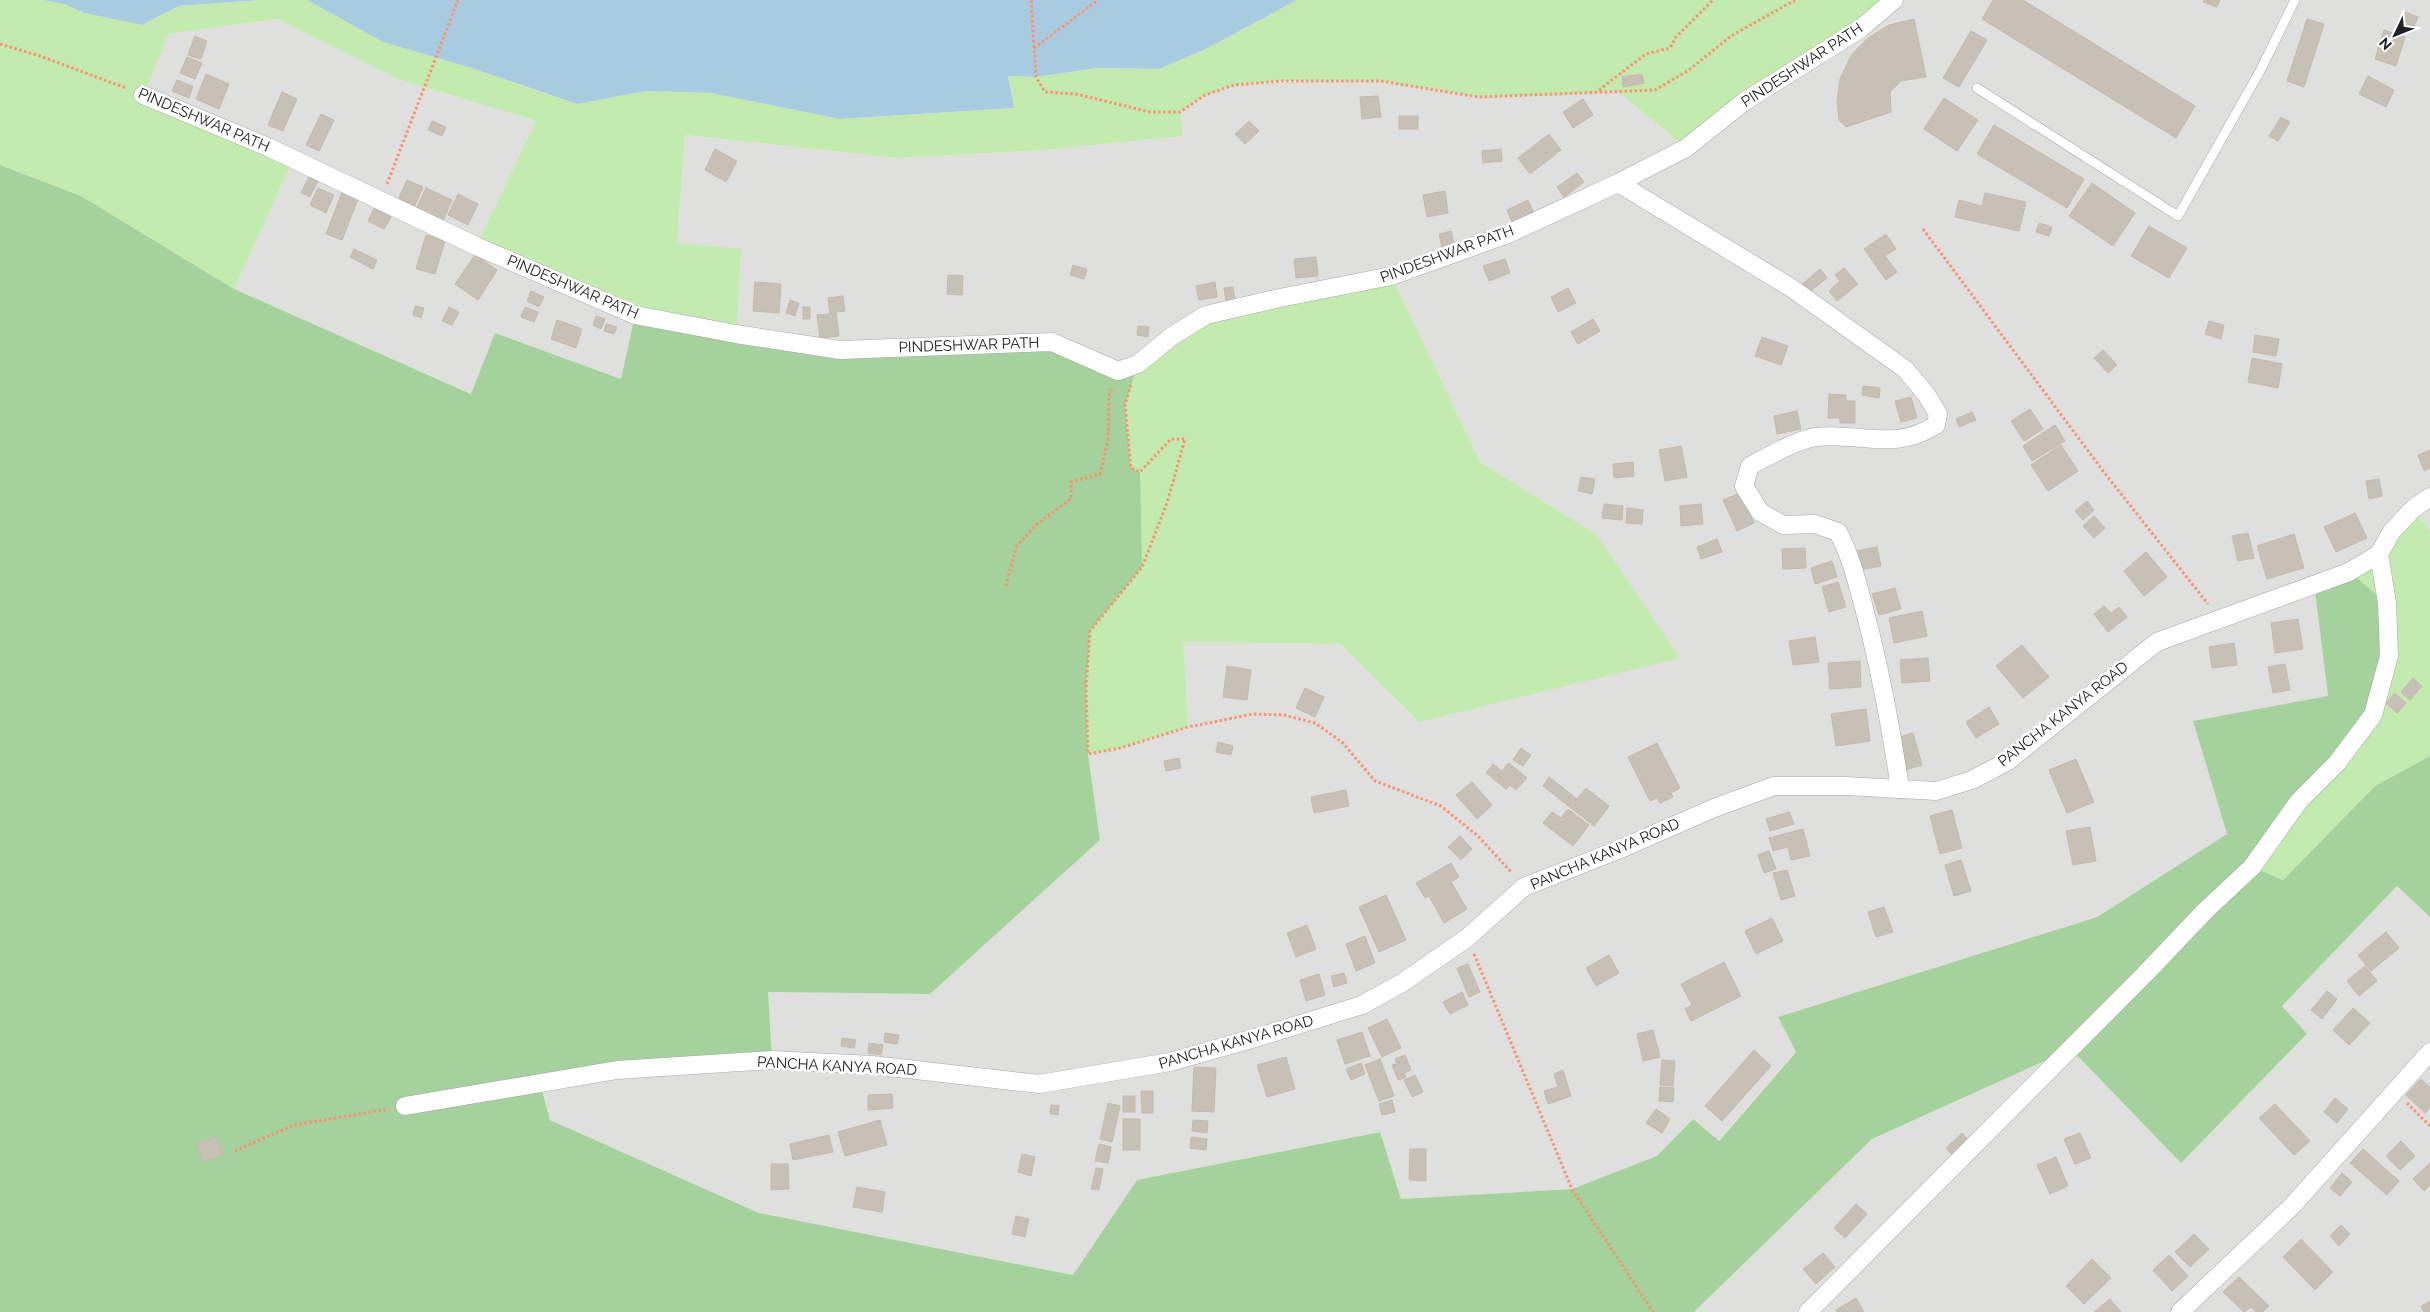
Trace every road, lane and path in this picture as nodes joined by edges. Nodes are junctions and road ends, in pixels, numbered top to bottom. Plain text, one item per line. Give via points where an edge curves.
1 (458, 0) edge
2 (1031, 0) edge
3 (1098, 0) edge
4 (1714, 0) edge
5 (1795, 0) edge
6 (1894, 0) edge
7 (2295, 0) edge
8 (0, 44) edge
9 (1034, 48) junction
10 (1977, 88) dead end
11 (1598, 91) junction
12 (143, 95) joint
13 (1618, 183) junction
14 (380, 200) junction
15 (1923, 229) dead end
16 (1138, 364) junction
17 (1118, 371) junction
18 (2430, 497) edge
19 (2379, 554) junction
20 (1006, 586) dead end
21 (2219, 618) junction
22 (1900, 789) junction
23 (1524, 886) junction
24 (1467, 938) junction
25 (2430, 1052) edge
26 (2394, 1090) junction
27 (405, 1106) joint
28 (2430, 1126) edge
29 (235, 1151) dead end
30 (1653, 1312) edge
31 (1808, 1312) edge
32 (2180, 1312) edge

1 - 14 path
2 - 9 path
3 - 9 path
4 - 11 path via 1676,37 1670,48 1646,54
5 - 11 path via 1731,36 1689,70 1655,90
6 - 13 street, PINDESHWAR PATH via 1860,29 1745,101 1686,148
7 - 10 lane via 2260,71 2178,216
8 - 12 path, PINDESHWAR PATH
9 - 11 path via 1036,77 1045,92 1076,94 1150,112 1180,112 1205,96 1234,85 1281,81 1381,81 1478,97
12 - 14 street, PINDESHWAR PATH via 268,147
13 - 16 street, PINDESHWAR PATH via 1508,234 1390,276 1206,315 1172,336
13 - 22 street via 1790,287 1874,346 1905,369 1938,414 1936,425 1920,435 1892,440 1815,437 1773,453 1750,466 1744,486 1760,512 1783,525 1815,524 1838,532 1849,553 1890,721
14 - 17 street, PINDESHWAR PATH via 635,315 840,350 1052,342
15 - 21 path via 2103,471
16 - 17 street, PINDESHWAR PATH
16 - 23 path via 1125,405 1131,468 1140,472 1171,439 1185,439 1142,567 1090,631 1086,689 1088,754 1120,748 1188,727 1253,714 1284,715 1315,723 1343,743 1375,781 1441,806 1478,836
17 - 20 path via 1109,396 1108,440 1100,474 1071,482 1071,498 1037,524 1016,546
18 - 19 street via 2392,531
19 - 21 street, PANCHA KANYA ROAD via 2348,572
19 - 31 street via 2388,603 2389,656 2374,715 2337,763 2299,801 2252,867
21 - 22 street, PANCHA KANYA ROAD via 2157,642 2008,761 1972,780 1936,790
22 - 23 street, PANCHA KANYA ROAD via 1774,786
23 - 24 street, PANCHA KANYA ROAD
24 - 27 street, PANCHA KANYA ROAD via 1402,983 1362,1005 1170,1062 1039,1084 872,1065 772,1060 617,1070
24 - 30 path via 1572,1189
25 - 26 street
26 - 28 path
26 - 32 street via 2292,1206
27 - 29 path via 294,1125

